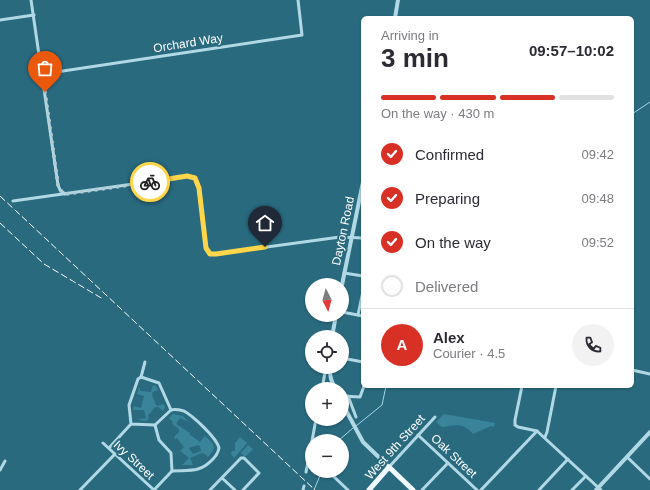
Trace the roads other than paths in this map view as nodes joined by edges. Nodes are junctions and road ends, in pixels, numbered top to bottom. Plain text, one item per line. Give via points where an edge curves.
1 (31, 0) edge
2 (298, 0) edge
3 (398, 0) edge
4 (34, 15) junction
5 (395, 16) edge
6 (0, 20) edge
7 (43, 74) junction
8 (361, 192) edge
9 (66, 194) junction
10 (13, 201) dead end
11 (352, 237) junction
12 (361, 238) edge
13 (344, 273) junction
14 (361, 276) edge
15 (343, 278) edge
16 (361, 304) edge
17 (349, 313) edge
18 (358, 315) junction
19 (361, 316) edge
20 (349, 359) edge
21 (145, 362) dead end
22 (361, 362) edge
23 (634, 370) edge
24 (650, 374) edge
25 (141, 377) junction
26 (363, 388) edge
27 (522, 388) edge
28 (556, 388) edge
29 (349, 396) edge
30 (349, 399) edge
31 (171, 410) junction
32 (349, 416) edge
33 (356, 417) dead end
34 (435, 417) dead end
35 (131, 424) junction
36 (155, 426) junction
37 (537, 430) junction
38 (650, 432) edge
39 (418, 435) junction
40 (545, 437) junction
41 (102, 443) dead end
42 (109, 448) junction
43 (115, 454) junction
44 (627, 457) junction
45 (568, 459) junction
46 (5, 461) dead end
47 (448, 463) junction
48 (390, 467) junction
49 (0, 470) edge
50 (172, 471) junction
51 (586, 476) junction
52 (222, 478) junction
53 (335, 478) edge
54 (650, 479) edge
55 (599, 489) edge
56 (80, 490) edge
57 (154, 490) edge
58 (210, 490) edge
59 (235, 490) edge
60 (244, 490) edge
61 (348, 490) edge
62 (369, 490) edge
63 (413, 490) edge
64 (422, 490) edge
65 (477, 490) edge
66 (481, 490) edge
67 (540, 490) edge
68 (572, 490) edge

1 - 4 street
2 - 7 street, Orchard Way via 302,35
3 - 5 street
4 - 6 street
4 - 7 street
7 - 9 street via 58,185
8 - 11 street, Dayton Road
9 - 10 street
9 - 11 street via 193,177 198,184 206,248 212,254
11 - 12 street
11 - 13 street, Dayton Road
13 - 14 street
13 - 15 street, Dayton Road
16 - 18 street
17 - 18 street
18 - 19 street
20 - 22 street
21 - 25 street
23 - 24 street
25 - 31 street via 159,383
25 - 35 street via 135,384 130,399
26 - 29 street via 360,397
27 - 37 street via 515,425
28 - 40 street
30 - 33 street
31 - 36 street
31 - 50 street via 183,411 189,415 215,438 219,448 217,455 204,468
32 - 48 street via 368,448
34 - 39 street, West 9th Street
35 - 36 street
35 - 42 street
36 - 50 street via 159,440 171,453
37 - 40 street
37 - 66 street
38 - 44 street
39 - 47 street, Oak Street
39 - 48 street, West 9th Street
40 - 45 street
41 - 42 street, Ivy Street
42 - 43 street, Ivy Street
43 - 56 street
43 - 57 street, Ivy Street
44 - 54 street
44 - 55 street
45 - 51 street
45 - 67 street
46 - 49 street
47 - 64 street
47 - 65 street, Oak Street
48 - 62 main road, West 9th Street
48 - 63 main road
50 - 57 street
51 - 55 street
51 - 68 street
52 - 58 street
52 - 59 street
52 - 60 street via 241,458 244,458 259,472
53 - 61 street

